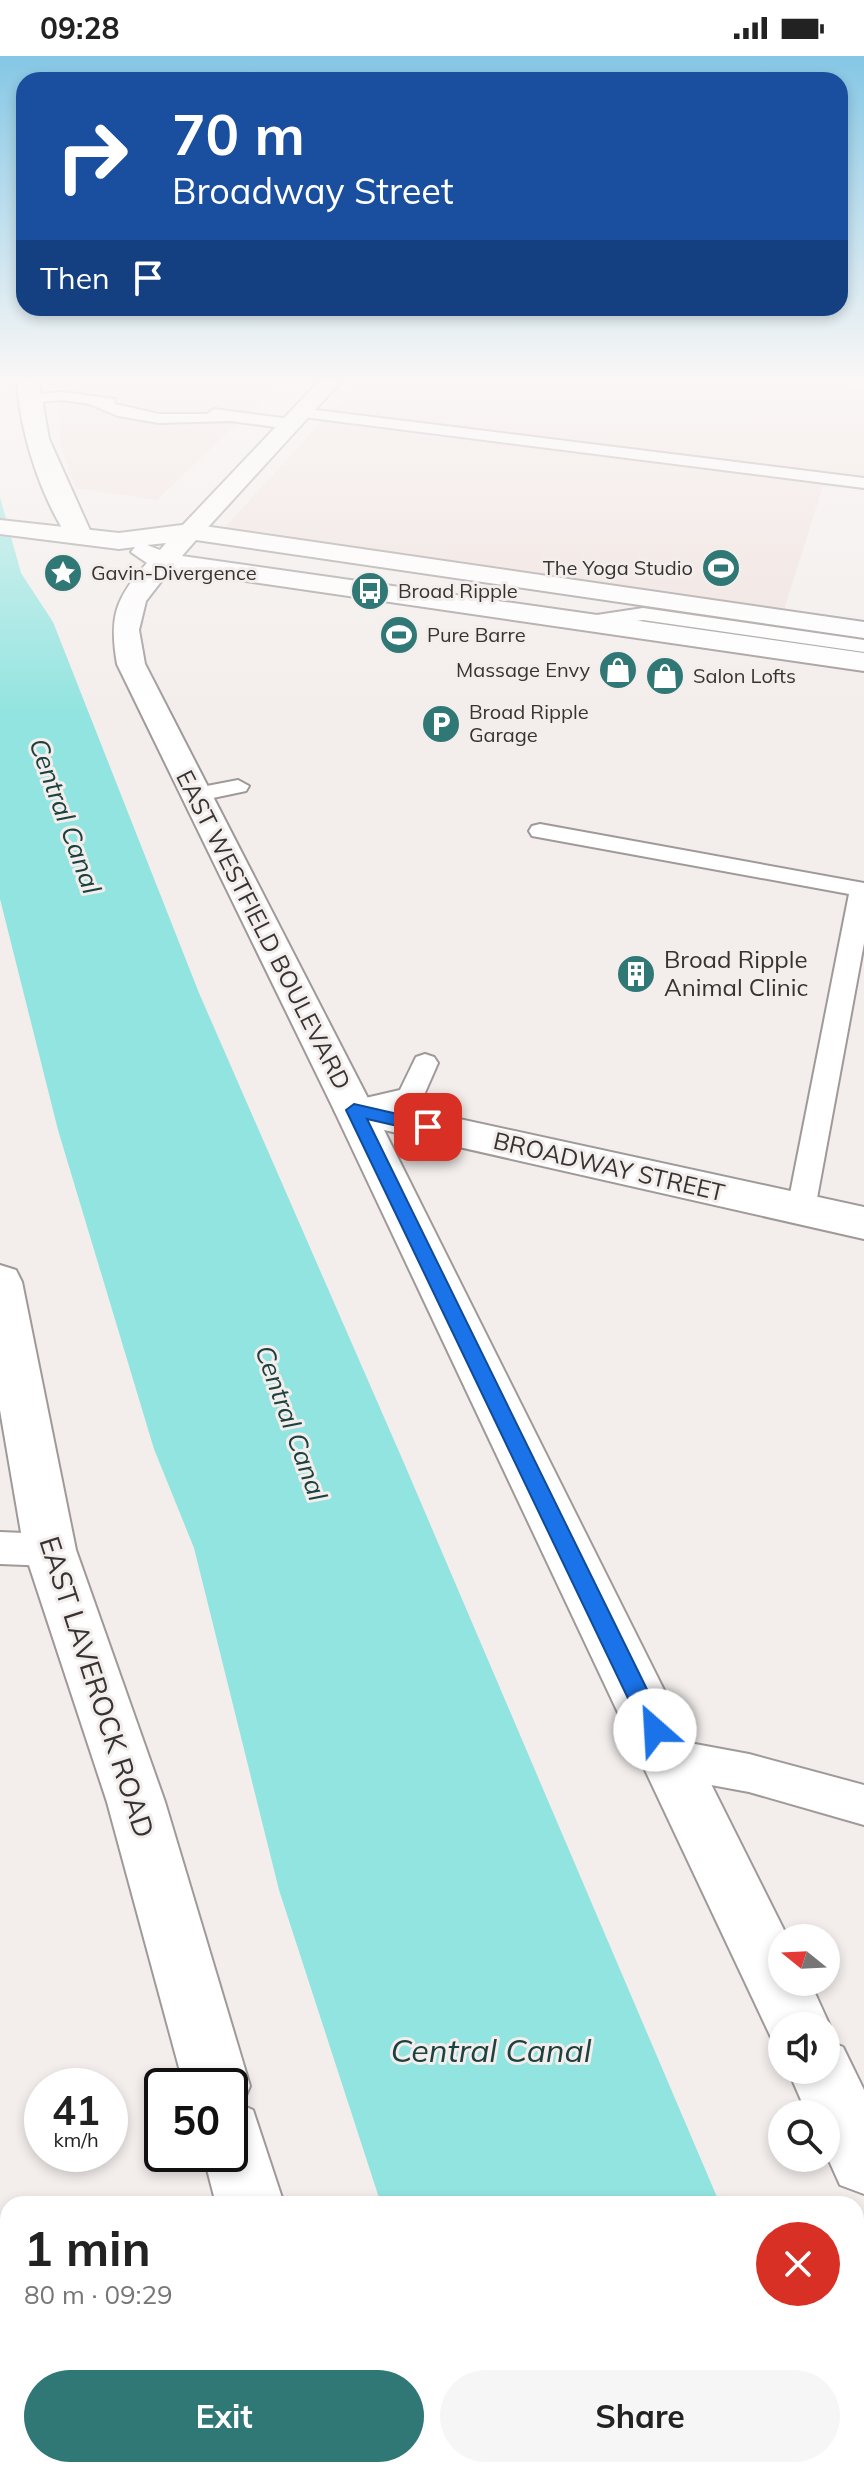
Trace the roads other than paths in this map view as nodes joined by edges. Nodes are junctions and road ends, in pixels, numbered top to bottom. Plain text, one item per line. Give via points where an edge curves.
1 (58, 489) edge
2 (230, 489) edge
3 (0, 527) edge
4 (190, 532) junction
5 (80, 537) junction
6 (119, 541) junction
7 (163, 561) junction
8 (606, 592) junction
9 (643, 614) junction
10 (590, 622) junction
11 (864, 630) edge
12 (864, 646) edge
13 (864, 662) edge
14 (238, 786) dead end
15 (194, 795) junction
16 (540, 831) dead end
17 (863, 890) edge
18 (425, 1063) dead end
19 (354, 1110) junction
20 (419, 1112) junction
21 (801, 1209) junction
22 (864, 1223) edge
23 (0, 1282) edge
24 (25, 1549) edge
25 (668, 1758) junction
26 (864, 1805) edge
27 (791, 2012) edge
28 (212, 2068) edge
29 (827, 2084) edge
30 (864, 2161) edge
31 (241, 2172) edge
32 (248, 2196) edge

1 - 5 main road
2 - 4 main road, EAST WESTFIELD BOULEVARD
3 - 5 main road
4 - 6 main road
4 - 7 main road, EAST WESTFIELD BOULEVARD
4 - 8 main road
5 - 6 main road
6 - 7 main road
7 - 10 main road
7 - 15 main road, EAST WESTFIELD BOULEVARD via 133,601 125,630 127,646
8 - 9 lane
8 - 11 main road
9 - 10 lane
9 - 12 lane
10 - 13 main road
14 - 15 lane
15 - 19 main road, EAST WESTFIELD BOULEVARD
16 - 17 lane
17 - 21 lane
18 - 20 lane
19 - 20 main road, BROADWAY STREET
19 - 25 main road, EAST WESTFIELD BOULEVARD
20 - 21 main road, BROADWAY STREET
21 - 22 main road, BROADWAY STREET
23 - 24 main road, EAST LAVEROCK ROAD
24 - 28 main road, EAST LAVEROCK ROAD via 136,1802
25 - 26 lane via 749,1773
25 - 27 main road, EAST WESTFIELD BOULEVARD
29 - 30 main road
31 - 32 main road

